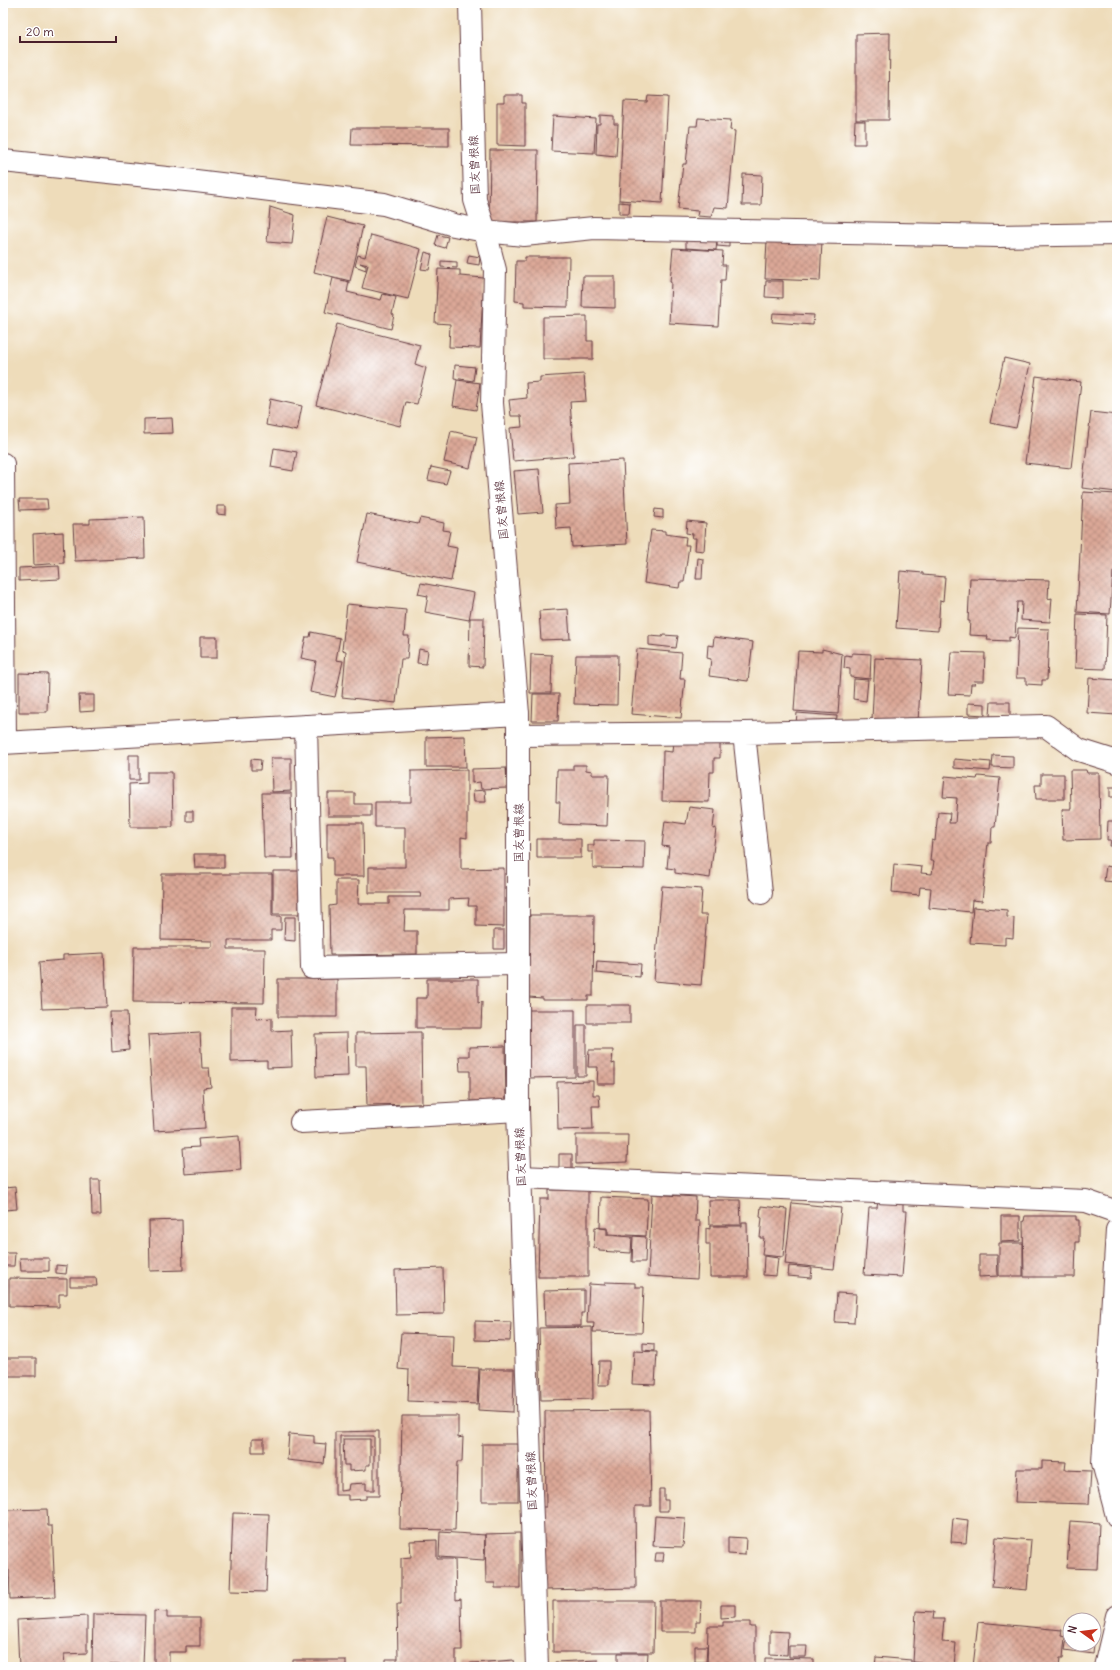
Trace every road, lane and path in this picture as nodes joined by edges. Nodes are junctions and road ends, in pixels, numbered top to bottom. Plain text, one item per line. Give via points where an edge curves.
1 (470, 3) edge
2 (3, 161) edge
3 (485, 231) junction
4 (1117, 234) edge
5 (3, 464) edge
6 (518, 714) junction
7 (306, 726) junction
8 (744, 733) junction
9 (518, 735) junction
10 (4, 743) edge
11 (1117, 762) edge
12 (761, 893) dead end
13 (518, 964) junction
14 (518, 1110) junction
15 (301, 1122) dead end
16 (520, 1177) junction
17 (1117, 1212) edge
18 (1117, 1230) edge
19 (1117, 1516) edge
20 (1117, 1616) edge
21 (537, 1667) edge
22 (1105, 1667) edge

1 - 3 street, 国友曽根線 via 475,200
2 - 3 street via 384,204 454,225
3 - 4 street via 524,235 594,228 999,236
3 - 6 street, 国友曽根線 via 495,270 492,403
5 - 10 street
6 - 7 street
6 - 9 street, 国友曽根線
7 - 10 street
7 - 13 street via 312,968
8 - 9 street
8 - 11 street via 1046,726 1079,750
8 - 12 street
9 - 13 street, 国友曽根線
13 - 14 street, 国友曽根線
14 - 15 street
14 - 16 street, 国友曽根線
16 - 17 street via 1086,1201
16 - 21 street, 国友曽根線
18 - 19 street via 1103,1463
20 - 22 street

